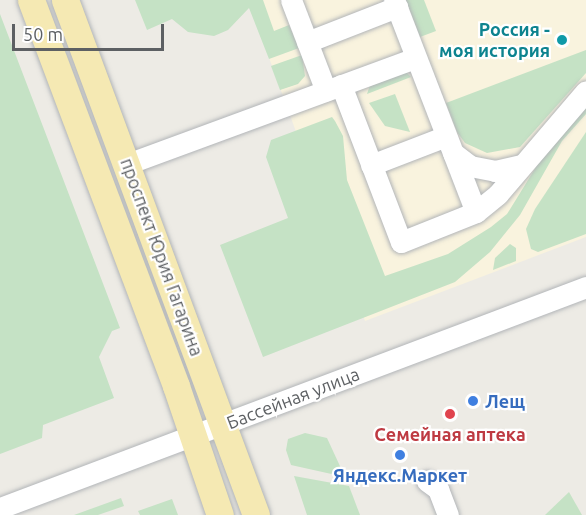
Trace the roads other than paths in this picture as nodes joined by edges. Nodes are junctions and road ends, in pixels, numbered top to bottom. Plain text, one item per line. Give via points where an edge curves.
1 (32, 0) edge
2 (65, 0) edge
3 (291, 0) edge
4 (395, 4) edge
5 (307, 42) junction
6 (415, 58) junction
7 (334, 88) junction
8 (586, 90) edge
9 (449, 144) junction
10 (127, 164) junction
11 (371, 165) junction
12 (522, 165) junction
13 (476, 212) junction
14 (586, 287) edge
15 (224, 424) junction
16 (193, 436) junction
17 (427, 481) dead end
18 (0, 508) edge
19 (220, 515) edge
20 (256, 515) edge
21 (448, 515) edge

1 - 16 main road, проспект Юрия Гагарина
2 - 10 main road, проспект Юрия Гагарина
3 - 5 street
4 - 5 street
4 - 6 street
5 - 7 street
6 - 7 street
6 - 9 street
7 - 10 street
7 - 11 street
8 - 12 street
9 - 11 street
9 - 12 street via 470,166 495,171
9 - 13 street
10 - 15 main road, проспект Юрия Гагарина
11 - 13 street via 401,242
12 - 13 street via 498,194
14 - 15 street, Бассейная улица
15 - 16 street, Бассейная улица
15 - 20 main road, проспект Юрия Гагарина
16 - 18 street, Бассейная улица
16 - 19 main road, проспект Юрия Гагарина
17 - 21 street via 438,489

